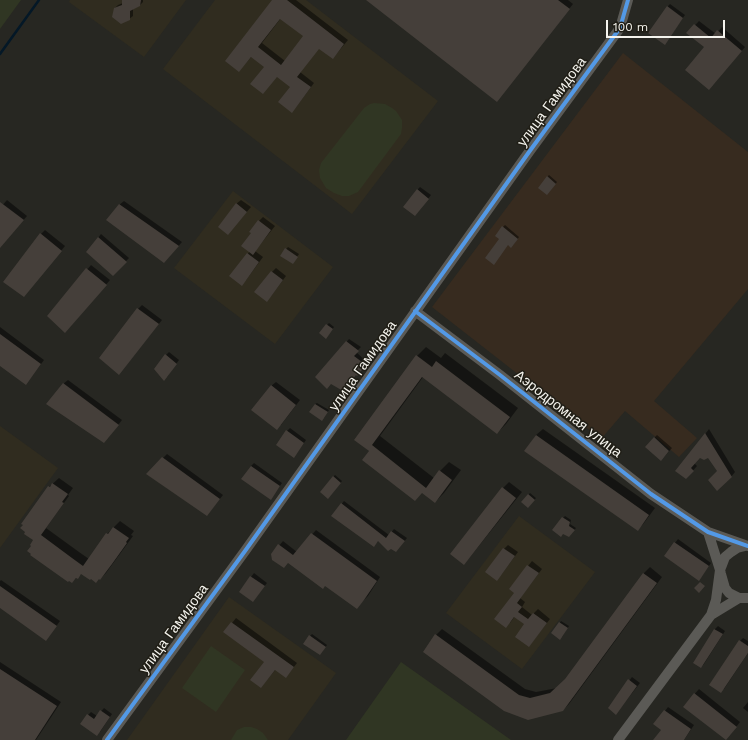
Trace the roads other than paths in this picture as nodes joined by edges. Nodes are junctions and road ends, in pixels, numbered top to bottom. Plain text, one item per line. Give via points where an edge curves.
1 (628, 0) edge
2 (415, 310) junction
3 (708, 532) junction
4 (747, 546) edge
5 (720, 570) junction
6 (744, 598) edge
7 (711, 615) junction
8 (107, 740) edge
9 (618, 740) edge

1 - 2 street, улица Гамидова via 620,28
2 - 3 street, Аэродромная улица via 651,494
2 - 8 street, улица Гамидова via 245,551
3 - 4 street, Аэродромная улица
3 - 5 street
4 - 5 street via 731,552 723,560
5 - 6 street via 725,588 732,595
5 - 7 street
6 - 7 street
7 - 9 street

